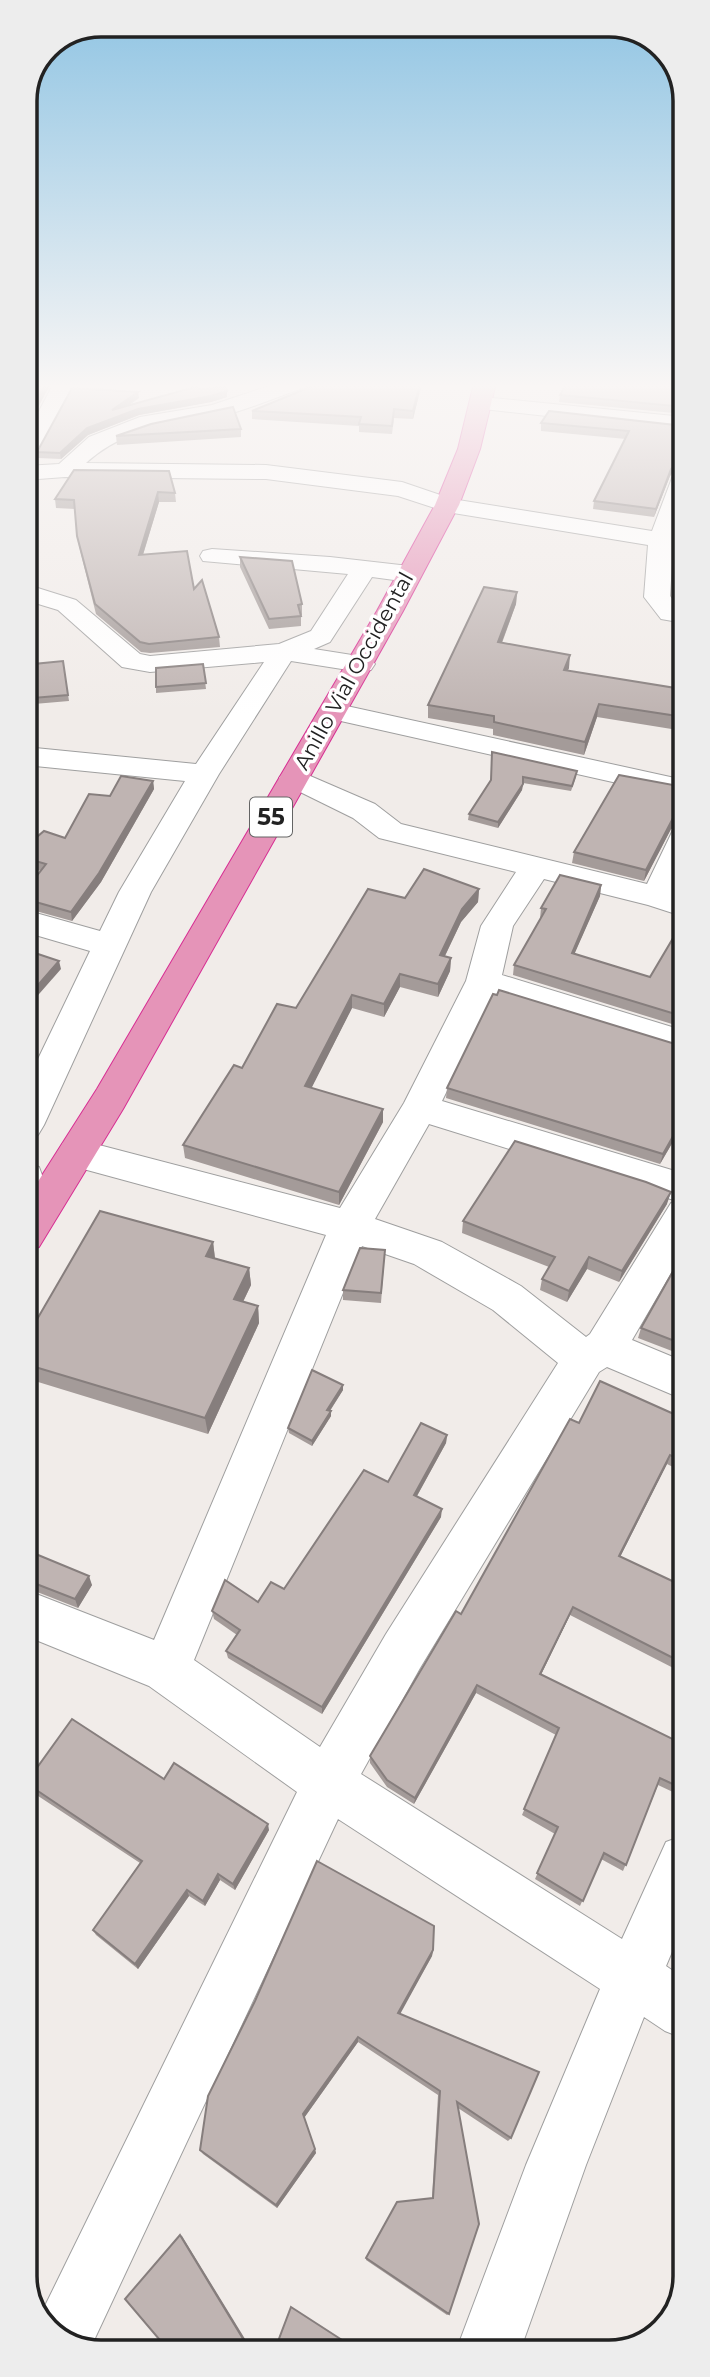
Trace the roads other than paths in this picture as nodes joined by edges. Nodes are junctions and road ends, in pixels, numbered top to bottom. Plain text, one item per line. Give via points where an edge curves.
1 (416, 494) edge
2 (451, 494) edge
3 (446, 505) junction
4 (673, 542) edge
5 (212, 556) dead end
6 (364, 569) junction
7 (409, 574) junction
8 (37, 596) edge
9 (673, 613) edge
10 (284, 652) junction
11 (361, 664) junction
12 (333, 711) junction
13 (37, 757) edge
14 (204, 774) junction
15 (294, 778) junction
16 (673, 787) edge
17 (536, 869) junction
18 (671, 902) edge
19 (37, 924) edge
20 (108, 945) junction
21 (482, 981) junction
22 (673, 1040) edge
23 (37, 1099) edge
24 (420, 1108) junction
25 (76, 1153) junction
26 (673, 1185) edge
27 (37, 1215) edge
28 (350, 1226) junction
29 (673, 1232) edge
30 (594, 1353) junction
31 (673, 1378) edge
32 (37, 1617) edge
33 (166, 1669) junction
34 (328, 1783) junction
35 (673, 1887) edge
36 (632, 1977) junction
37 (673, 2003) edge
38 (66, 2330) edge
39 (492, 2340) edge

1 - 3 street
2 - 3 highway, Anillo Vial Occidental / 55
3 - 4 street
3 - 7 highway, Anillo Vial Occidental / 55
4 - 9 street via 657,597
5 - 6 street
6 - 7 street
6 - 10 street via 321,636
7 - 11 highway, Anillo Vial Occidental / 55
8 - 10 street via 67,605 132,661 150,664
10 - 11 street
10 - 14 street
11 - 12 highway, Anillo Vial Occidental / 55
12 - 15 highway, Anillo Vial Occidental / 55
12 - 16 street
13 - 14 street
14 - 20 street
15 - 17 street via 364,811 390,831
15 - 25 highway, Anillo Vial Occidental / 55
17 - 18 street
17 - 21 street via 496,926
19 - 20 street
20 - 23 street
21 - 22 street
21 - 24 street
24 - 26 street
24 - 28 street
25 - 27 highway, Anillo Vial Occidental / 55
25 - 28 street
28 - 30 street via 428,1253
28 - 33 street
29 - 30 street
30 - 31 street
30 - 34 street via 403,1651
32 - 33 street
33 - 34 street
34 - 36 street
34 - 38 street
35 - 36 street
36 - 37 street
36 - 39 street via 548,2183

